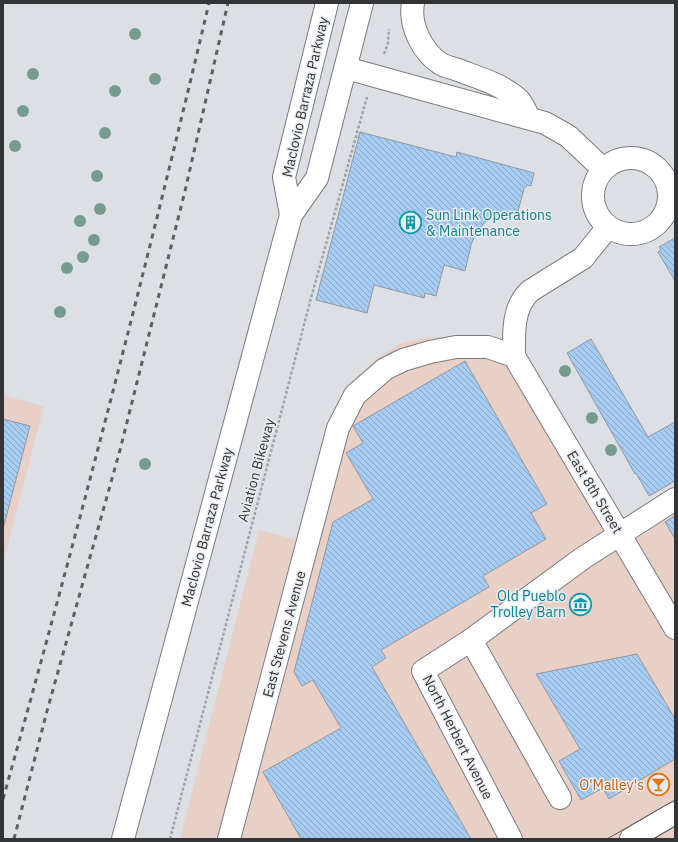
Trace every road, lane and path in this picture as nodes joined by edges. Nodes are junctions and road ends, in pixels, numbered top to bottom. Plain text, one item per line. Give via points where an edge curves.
1 (328, 3) edge
2 (362, 3) edge
3 (413, 3) edge
4 (346, 68) junction
5 (364, 106) dead end
6 (529, 118) junction
7 (603, 169) junction
8 (672, 191) edge
9 (291, 215) junction
10 (608, 227) junction
11 (514, 356) junction
12 (675, 499) edge
13 (619, 534) junction
14 (675, 628) edge
15 (471, 640) junction
16 (560, 798) dead end
17 (675, 813) edge
18 (123, 839) edge
19 (170, 839) edge
20 (229, 839) edge
21 (511, 839) edge
22 (631, 839) edge

1 - 9 street, Maclovio Barraza Parkway via 284,177
2 - 4 street, Maclovio Barraza Parkway
3 - 6 street via 414,27 428,52 441,64 499,86 519,100
4 - 6 street
4 - 9 street, Maclovio Barraza Parkway via 317,178
5 - 19 path, Aviation Bikeway
6 - 7 street via 545,123 568,136
7 - 8 street via 625,158 649,162 662,175
7 - 10 street via 596,180 593,205
8 - 10 street via 664,215 656,225 644,232 632,235 619,233
9 - 18 street, Maclovio Barraza Parkway
10 - 11 street via 583,258 524,297 515,320
11 - 13 street, East 8th Street
11 - 20 street, East Stevens Avenue via 488,347 456,347 430,352 403,360 385,369 356,395 338,428
12 - 13 street, North Herbert Avenue
13 - 14 street, East 8th Street
13 - 15 street, North Herbert Avenue via 582,558
15 - 16 street
15 - 21 street, North Herbert Avenue via 423,671
17 - 22 street

